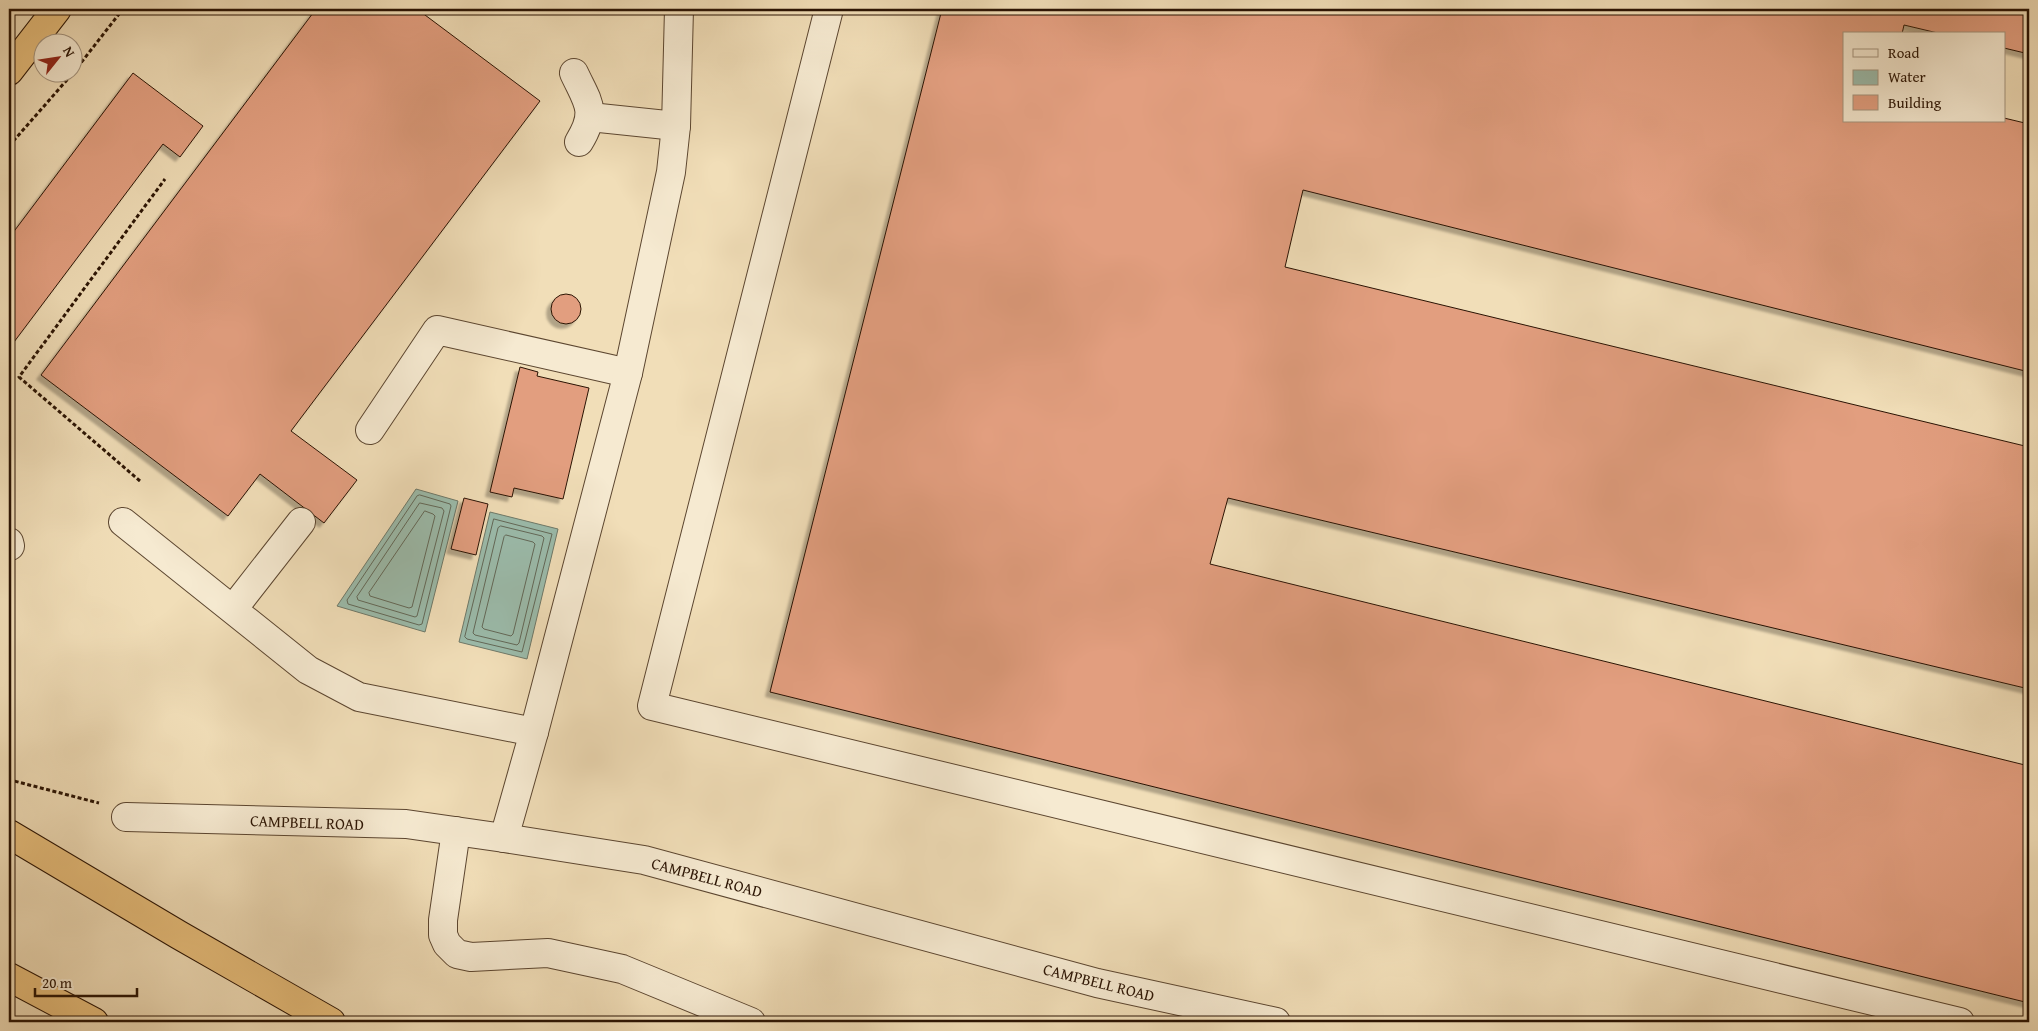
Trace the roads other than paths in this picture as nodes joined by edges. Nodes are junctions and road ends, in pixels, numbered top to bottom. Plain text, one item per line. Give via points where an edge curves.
1 (56, 9) edge
2 (678, 9) edge
3 (829, 9) edge
4 (9, 71) edge
5 (574, 72) dead end
6 (590, 117) junction
7 (676, 126) junction
8 (579, 142) dead end
9 (628, 372) junction
10 (370, 430) dead end
11 (123, 522) dead end
12 (301, 522) dead end
13 (233, 609) junction
14 (534, 732) junction
15 (126, 817) road end
16 (456, 831) junction
17 (9, 834) edge
18 (504, 838) junction
19 (9, 977) edge
20 (94, 1022) edge
21 (331, 1022) edge
22 (751, 1022) edge
23 (1276, 1022) edge
24 (1960, 1022) edge

1 - 4 highway
2 - 7 street
3 - 24 street via 652,706
5 - 6 street via 590,108
6 - 7 street
6 - 8 street
7 - 9 street via 671,172
9 - 10 street via 437,330
9 - 14 street
11 - 13 street
12 - 13 street
13 - 14 street via 308,670 359,697
14 - 18 street
15 - 16 street, CAMPBELL ROAD via 406,824
16 - 18 street, CAMPBELL ROAD
16 - 22 street via 443,935 457,954 471,957 548,953 622,969
17 - 21 highway
18 - 23 street, CAMPBELL ROAD via 644,860 1097,983
19 - 20 highway

